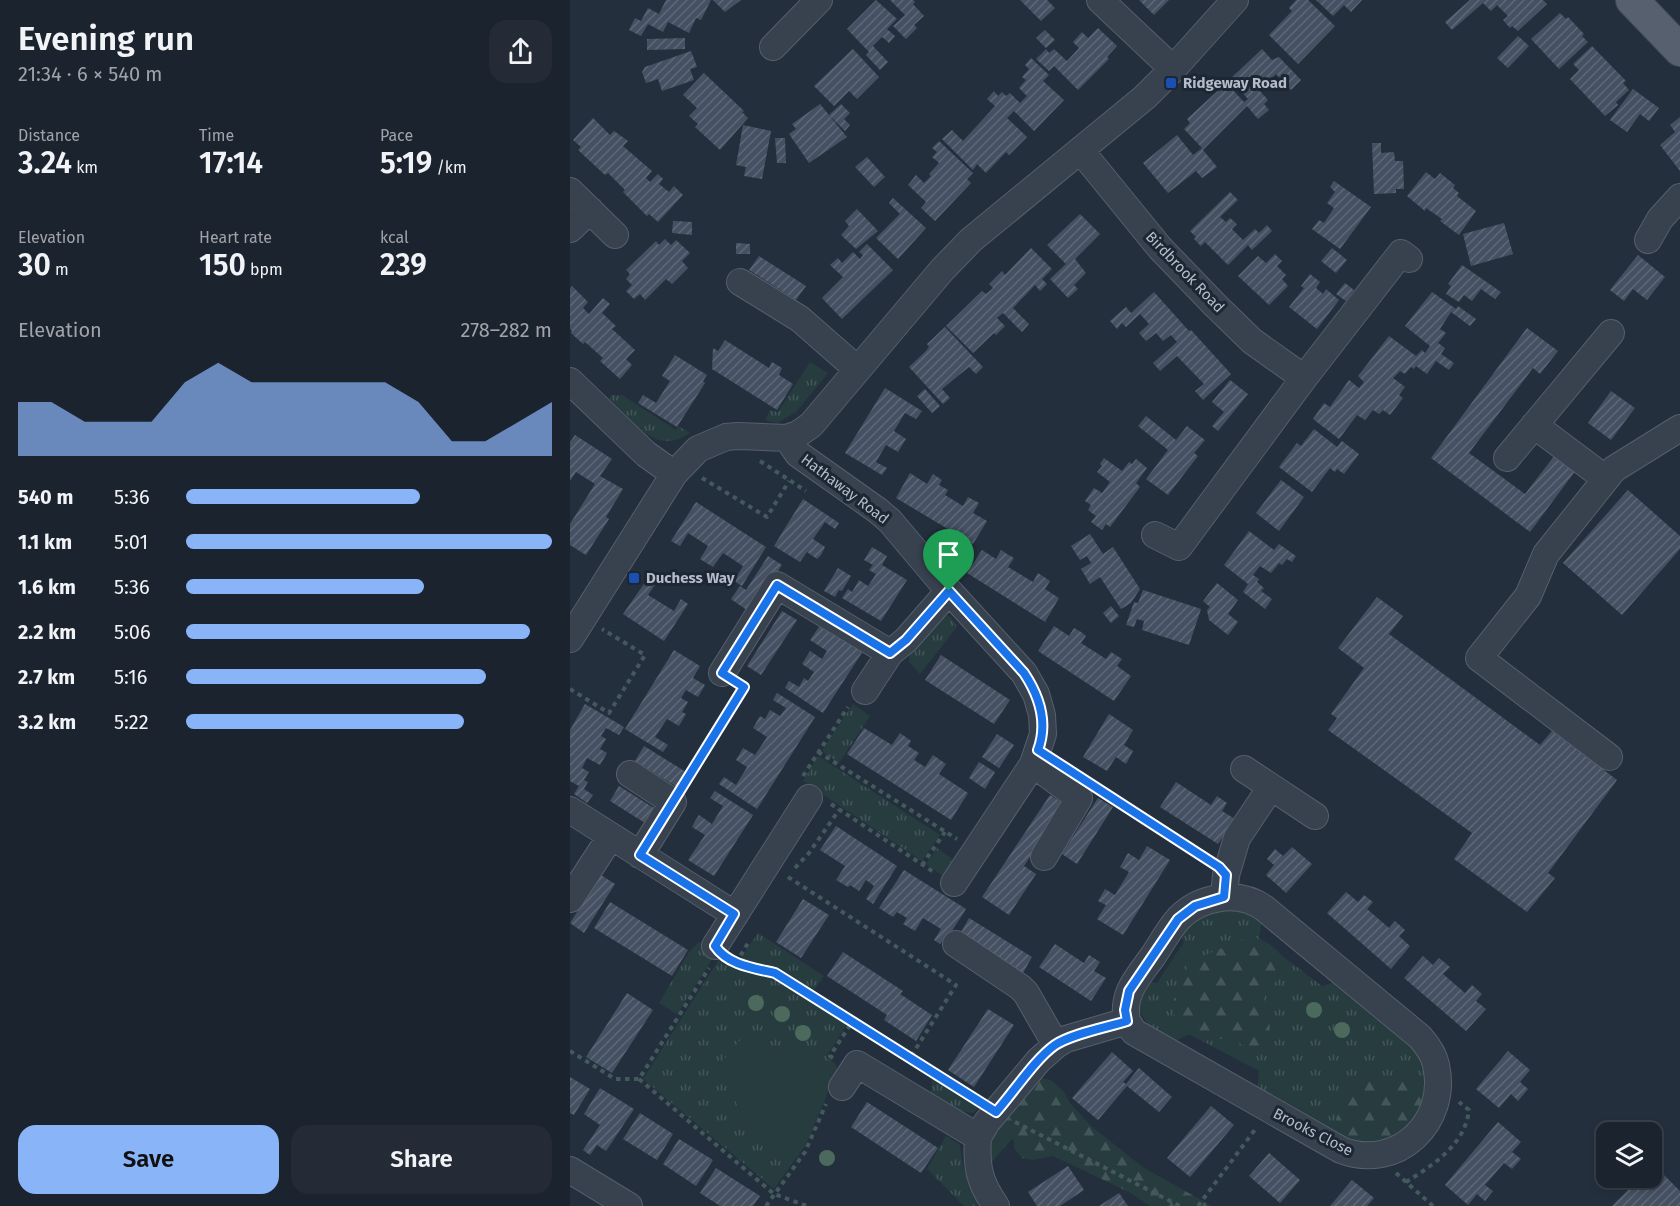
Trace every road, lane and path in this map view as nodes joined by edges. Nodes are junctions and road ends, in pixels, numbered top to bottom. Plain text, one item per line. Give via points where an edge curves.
1 (819, 0) edge
2 (1100, 0) edge
3 (1235, 0) edge
4 (1632, 0) edge
5 (773, 47) dead end
6 (1680, 50) edge
7 (1173, 69) junction
8 (1081, 151) junction
9 (570, 190) edge
10 (1680, 196) edge
11 (590, 210) junction
12 (570, 229) edge
13 (615, 235) dead end
14 (1648, 240) dead end
15 (1405, 256) dead end
16 (740, 282) dead end
17 (1611, 333) dead end
18 (857, 369) junction
19 (1304, 378) junction
20 (570, 381) edge
21 (1534, 425) junction
22 (1680, 429) edge
23 (787, 438) junction
24 (1507, 458) dead end
25 (677, 470) junction
26 (1606, 479) junction
27 (789, 481) dead end
28 (1155, 536) dead end
29 (949, 591) junction
30 (577, 628) edge
31 (890, 653) junction
32 (722, 673) joint
33 (570, 689) edge
34 (865, 691) joint
35 (818, 752) junction
36 (1609, 757) dead end
37 (1033, 764) junction
38 (1244, 769) dead end
39 (630, 774) dead end
40 (1271, 787) junction
41 (1098, 789) dead end
42 (809, 798) junction
43 (673, 802) junction
44 (570, 810) edge
45 (839, 810) junction
46 (1315, 816) dead end
47 (945, 832) junction
48 (611, 836) junction
49 (975, 851) junction
50 (640, 855) junction
51 (1044, 857) dead end
52 (922, 865) junction
53 (788, 877) junction
54 (954, 883) joint
55 (783, 886) dead end
56 (1225, 886) junction
57 (570, 899) edge
58 (734, 914) junction
59 (754, 933) dead end
60 (956, 944) dead end
61 (717, 949) junction
62 (736, 963) junction
63 (1127, 1021) junction
64 (1056, 1045) junction
65 (570, 1051) edge
66 (910, 1058) junction
67 (639, 1079) junction
68 (842, 1087) joint
69 (1270, 1110) junction
70 (996, 1112) junction
71 (978, 1137) junction
72 (1375, 1155) junction
73 (570, 1170) edge
74 (774, 1194) junction
75 (629, 1206) edge
76 (766, 1206) edge
77 (807, 1206) edge
78 (996, 1206) edge
79 (1180, 1206) edge
80 (1198, 1206) edge
81 (1433, 1206) edge

1 - 5 street
2 - 7 street
3 - 7 street
4 - 6 main road
7 - 8 street
8 - 18 street via 971,240
8 - 19 street, Birdbrook Road via 1160,248 1215,305 1252,341
9 - 11 street
10 - 14 street
11 - 12 street
11 - 13 street
15 - 19 street
16 - 18 street via 800,319
17 - 21 street
18 - 23 street via 811,425
19 - 28 street via 1179,547
20 - 25 street via 646,454
21 - 24 street
21 - 26 street
22 - 26 street via 1614,469
23 - 25 street via 726,437 698,449
23 - 29 street, Hathaway Road via 798,454 890,521
25 - 27 path via 767,517
25 - 30 street
26 - 36 street via 1546,554 1528,596 1479,658
29 - 31 street
29 - 37 street, Hathaway Road via 1034,689 1043,734
30 - 33 path via 645,655 609,713
31 - 32 street via 777,585
31 - 34 street
32 - 43 path via 744,687
34 - 35 path via 854,699
35 - 42 path via 801,780
35 - 47 path
37 - 49 street, Hathaway Road
37 - 51 street via 1079,798
38 - 40 street
39 - 43 street
40 - 46 street
40 - 56 street via 1237,838
41 - 56 path via 1219,867
42 - 45 path via 815,793
42 - 58 street
43 - 50 street
44 - 48 street
45 - 52 path
45 - 53 path
47 - 49 path
47 - 52 path
48 - 50 street
48 - 57 street
49 - 54 street, Hathaway Road
50 - 58 street
52 - 54 path
53 - 55 path
53 - 66 path via 956,985
56 - 63 street, Brooks Close via 1178,919 1129,991
56 - 72 street, Brooks Close via 1264,908 1420,1037 1432,1054 1437,1089 1423,1129 1403,1146
58 - 61 street
59 - 62 path
60 - 64 street via 1026,993
61 - 62 path
61 - 67 path
62 - 66 path via 775,973
63 - 64 street
63 - 69 street, Brooks Close via 1134,1032
64 - 70 street
65 - 67 path via 615,1079
66 - 70 path
67 - 74 path
68 - 71 street via 857,1064
68 - 74 path via 832,1090 805,1152
69 - 72 street, Brooks Close via 1341,1150
69 - 80 path
70 - 71 street
70 - 79 path
71 - 78 street via 980,1176
72 - 81 path
73 - 75 street
74 - 76 path
74 - 77 path

